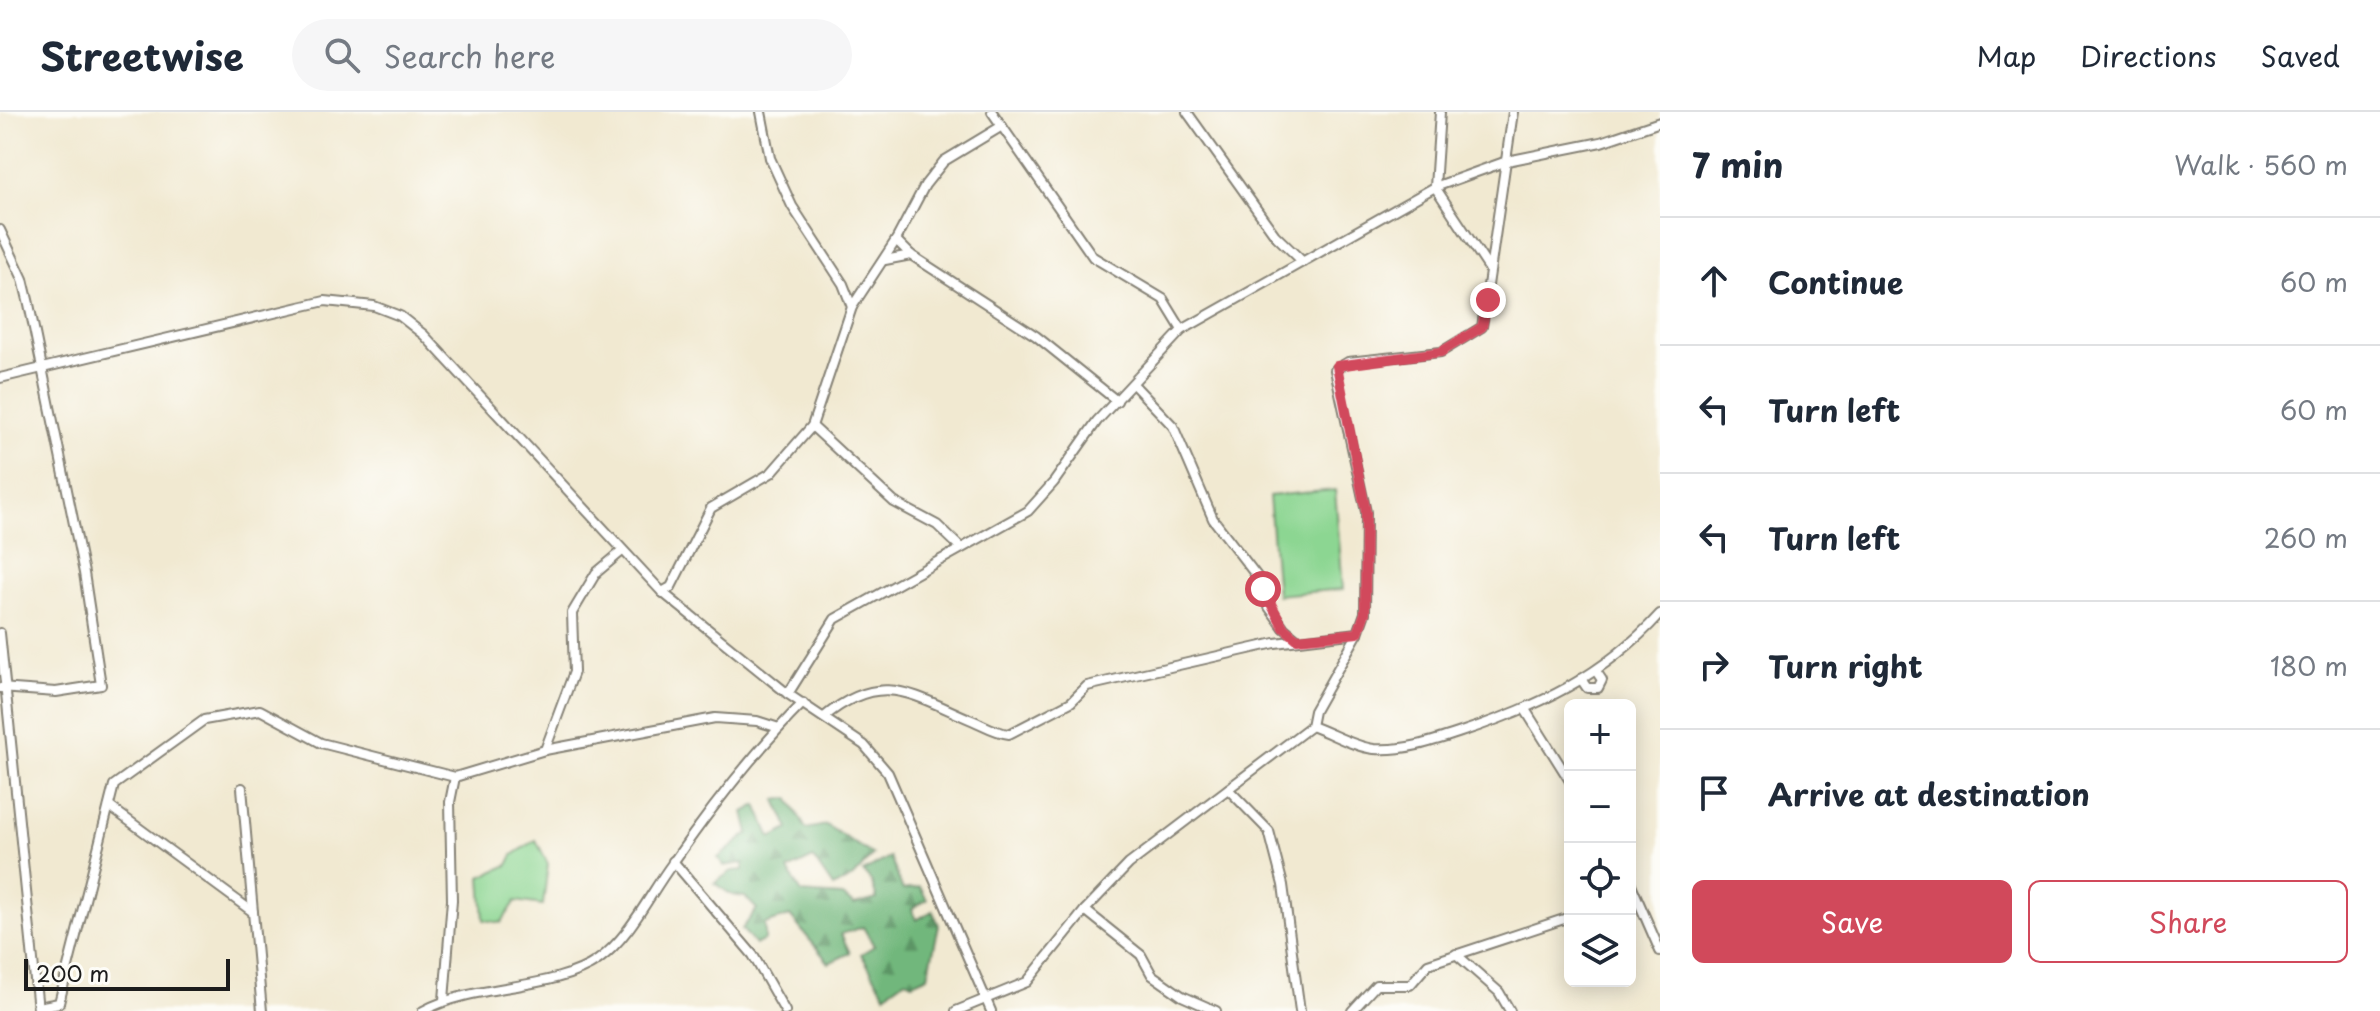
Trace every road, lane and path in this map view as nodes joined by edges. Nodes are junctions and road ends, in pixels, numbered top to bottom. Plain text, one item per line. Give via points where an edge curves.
1 (761, 112) edge
2 (992, 112) edge
3 (1187, 112) edge
4 (1440, 112) edge
5 (1513, 112) edge
6 (1660, 122) edge
7 (1002, 126) junction
8 (1507, 161) junction
9 (1435, 187) junction
10 (0, 230) edge
11 (896, 240) junction
12 (911, 255) junction
13 (884, 261) junction
14 (1303, 262) junction
15 (1491, 271) junction
16 (852, 307) junction
17 (1182, 330) junction
18 (40, 369) junction
19 (0, 378) edge
20 (1134, 385) junction
21 (1117, 401) junction
22 (812, 426) junction
23 (960, 547) junction
24 (621, 552) junction
25 (662, 592) junction
26 (1660, 614) edge
27 (0, 633) edge
28 (1358, 633) junction
29 (1297, 639) junction
30 (1596, 671) junction
31 (1581, 679) junction
32 (3, 689) edge
33 (788, 694) junction
34 (803, 703) junction
35 (1526, 711) junction
36 (824, 717) junction
37 (1311, 726) junction
38 (779, 728) junction
39 (545, 750) junction
40 (1564, 771) edge
41 (455, 777) junction
42 (242, 788) dead end
43 (1228, 789) junction
44 (109, 806) junction
45 (673, 861) junction
46 (1636, 900) edge
47 (1085, 910) junction
48 (253, 912) junction
49 (1564, 919) edge
50 (1660, 951) edge
51 (1456, 954) junction
52 (444, 1000) junction
53 (986, 1000) junction
54 (38, 1009) edge
55 (262, 1011) edge
56 (423, 1011) edge
57 (785, 1011) edge
58 (956, 1011) edge
59 (991, 1011) edge
60 (1216, 1011) edge
61 (1300, 1011) edge
62 (1352, 1011) edge
63 (1510, 1011) edge

1 - 16 street via 770,158 792,206 843,284
2 - 7 street
3 - 14 street via 1275,235
4 - 9 street
5 - 8 street
6 - 8 street via 1601,142
7 - 11 street via 944,161
7 - 17 street via 1093,257 1163,299
8 - 9 street
8 - 15 street
9 - 14 street
9 - 15 street
10 - 18 street via 23,279
11 - 12 street
11 - 13 street
12 - 13 street
12 - 21 street via 1036,336
13 - 16 street
14 - 17 street
15 - 28 street via 1482,327 1441,352 1348,362 1335,370 1366,512 1365,613
16 - 22 street
17 - 20 street
18 - 19 street
18 - 24 street via 325,301 374,306 400,316 424,335
18 - 32 street via 84,573 101,685 56,692
20 - 21 street
20 - 29 street via 1173,426 1213,519 1259,579 1269,607
21 - 23 street via 1028,511
22 - 23 street via 894,502 937,525
22 - 25 street via 771,473 711,508 671,587
23 - 33 street via 835,619
24 - 25 street
24 - 39 street via 596,573 572,613 574,672
25 - 33 street
26 - 30 street via 1632,645
27 - 32 street
28 - 29 street
28 - 37 street via 1314,711
29 - 36 street via 1087,686 1071,702 1009,734 915,696 879,689 860,692
30 - 31 street
30 - 31 street via 1602,680 1598,688 1587,688
31 - 35 street
32 - 54 street
33 - 34 street
34 - 36 street
34 - 38 street
35 - 37 street via 1414,747 1373,749
35 - 40 street
36 - 53 street via 864,745 888,773
37 - 43 street
38 - 39 street via 715,718
38 - 45 street
39 - 41 street
41 - 44 street via 321,743 253,709 195,726 114,785
41 - 52 street
42 - 48 street
43 - 47 street via 1129,864
43 - 61 street via 1269,831 1283,885
44 - 48 street
44 - 54 street via 59,1003
45 - 52 street via 620,939 596,961 562,974
45 - 57 street via 753,955
46 - 50 street
47 - 53 street via 1027,982
47 - 60 street via 1141,955 1152,975
48 - 55 street
49 - 51 street
51 - 62 street via 1428,964 1410,985 1376,985
51 - 63 street via 1499,992
52 - 56 street
53 - 58 street
53 - 59 street

